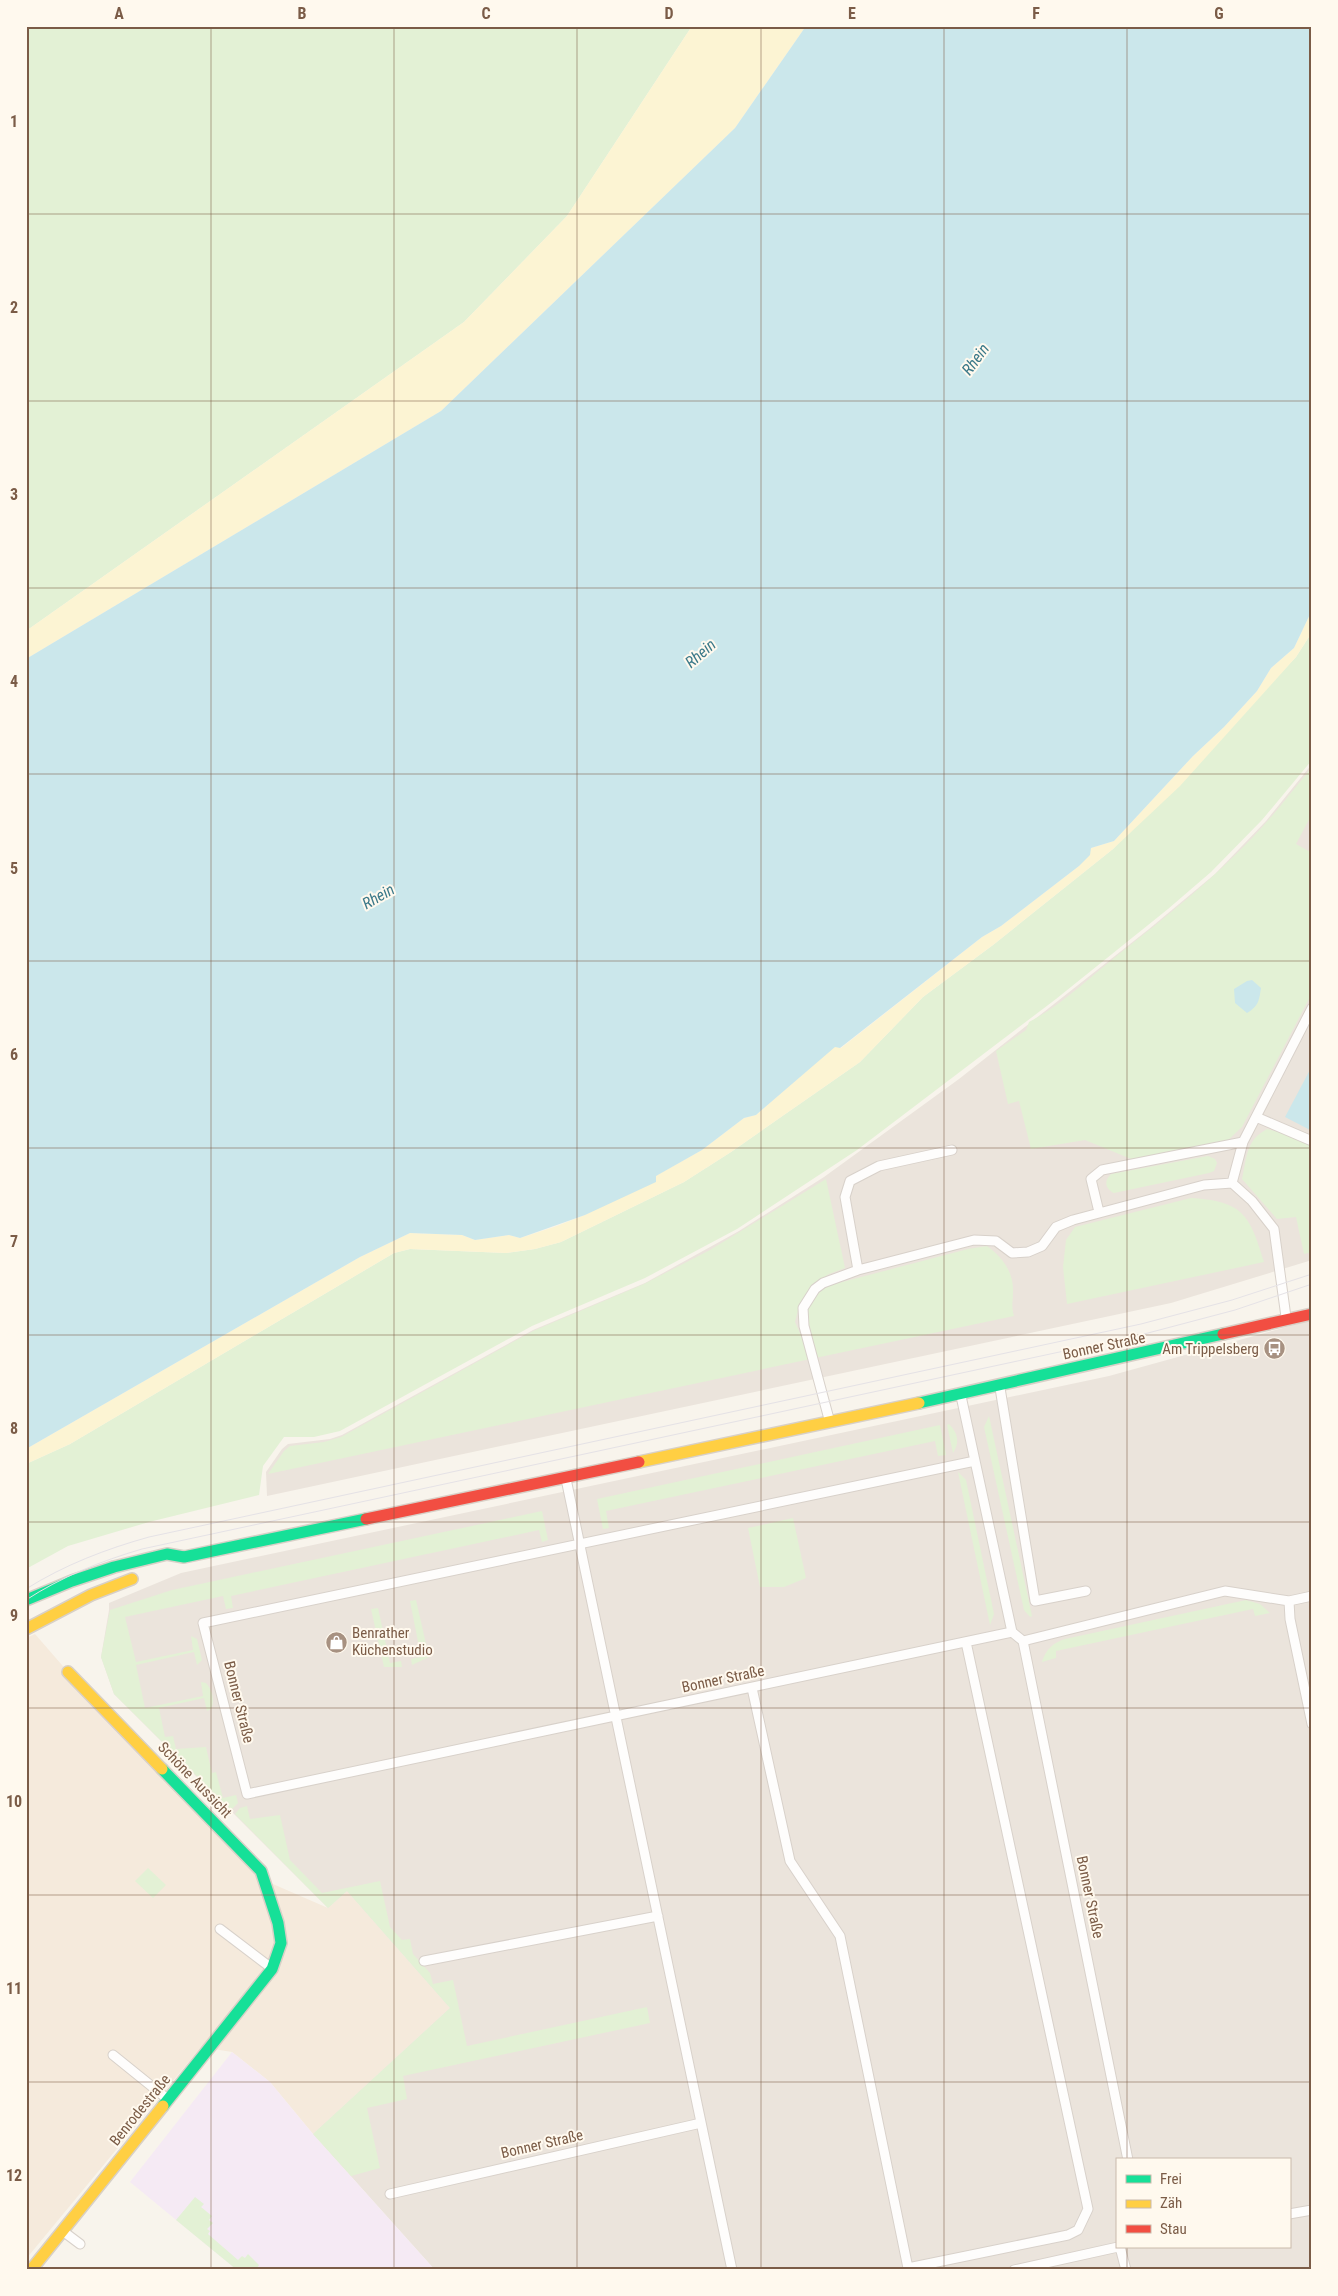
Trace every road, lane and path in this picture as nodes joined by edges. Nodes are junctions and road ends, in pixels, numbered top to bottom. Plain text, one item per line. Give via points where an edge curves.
1 (1312, 1008) edge
2 (1256, 1117) junction
3 (1312, 1141) edge
4 (1243, 1142) junction
5 (952, 1150) dead end
6 (1232, 1183) junction
7 (1099, 1212) junction
8 (858, 1270) junction
9 (1312, 1314) edge
10 (1286, 1320) junction
11 (1000, 1384) junction
12 (960, 1394) junction
13 (830, 1420) junction
14 (975, 1461) junction
15 (565, 1476) junction
16 (579, 1543) junction
17 (184, 1557) junction
18 (169, 1568) dead end
19 (145, 1575) dead end
20 (1086, 1590) dead end
21 (1312, 1596) edge
22 (26, 1600) edge
23 (1289, 1601) junction
24 (26, 1629) edge
25 (1012, 1632) junction
26 (1023, 1641) junction
27 (966, 1642) junction
28 (68, 1672) dead end
29 (752, 1688) junction
30 (616, 1717) junction
31 (1312, 1724) edge
32 (658, 1916) junction
33 (278, 1923) joint
34 (220, 1929) dead end
35 (424, 1961) dead end
36 (272, 1969) junction
37 (113, 2055) dead end
38 (167, 2099) junction
39 (701, 2123) junction
40 (1128, 2158) edge
41 (390, 2194) dead end
42 (1312, 2210) edge
43 (1290, 2214) edge
44 (62, 2231) junction
45 (80, 2244) dead end
46 (1116, 2248) edge
47 (1119, 2248) edge
48 (31, 2270) edge
49 (732, 2270) edge
50 (1014, 2270) edge
51 (1126, 2270) edge

1 - 2 lane
2 - 3 lane
2 - 4 lane
4 - 6 lane
4 - 7 lane via 1102,1170 1091,1179
5 - 8 lane via 879,1166 850,1181 845,1197
6 - 7 lane via 1204,1185
6 - 10 lane via 1252,1201 1274,1229
7 - 8 lane via 1056,1227 1042,1246 1028,1252 1012,1253 996,1241 974,1240
8 - 13 lane via 823,1283 803,1308 804,1326
9 - 10 main road, Bonner Straße
10 - 11 main road, Bonner Straße
11 - 12 main road, Bonner Straße
11 - 20 lane via 1035,1601
12 - 13 main road, Bonner Straße
12 - 14 lane
13 - 15 main road, Bonner Straße
14 - 16 lane, Bonner Straße
14 - 25 lane
15 - 16 lane
15 - 17 main road, Bonner Straße
16 - 30 lane
16 - 30 lane, Bonner Straße via 203,1623 247,1794
17 - 18 main road, Bonner Straße
17 - 22 main road, Bonner Straße via 167,1554 114,1567
19 - 24 main road via 103,1589
21 - 23 lane
23 - 26 lane via 1225,1590
23 - 31 lane
25 - 26 lane
25 - 27 lane, Bonner Straße
26 - 40 lane, Bonner Straße
27 - 29 lane, Bonner Straße
27 - 29 lane via 1088,2209 1078,2230 1068,2235 908,2268 840,1936 790,1861
28 - 33 main road, Schöne Aussicht via 261,1871
29 - 30 lane, Bonner Straße
30 - 32 lane
32 - 35 lane
32 - 39 lane
33 - 36 main road, Benrodestraße via 281,1943
34 - 36 lane
36 - 38 main road, Benrodestraße
37 - 38 lane
38 - 44 main road, Benrodestraße
39 - 41 lane, Bonner Straße
39 - 49 lane
42 - 43 lane
44 - 45 lane
44 - 48 main road, Benrodestraße
46 - 50 lane
47 - 51 lane

